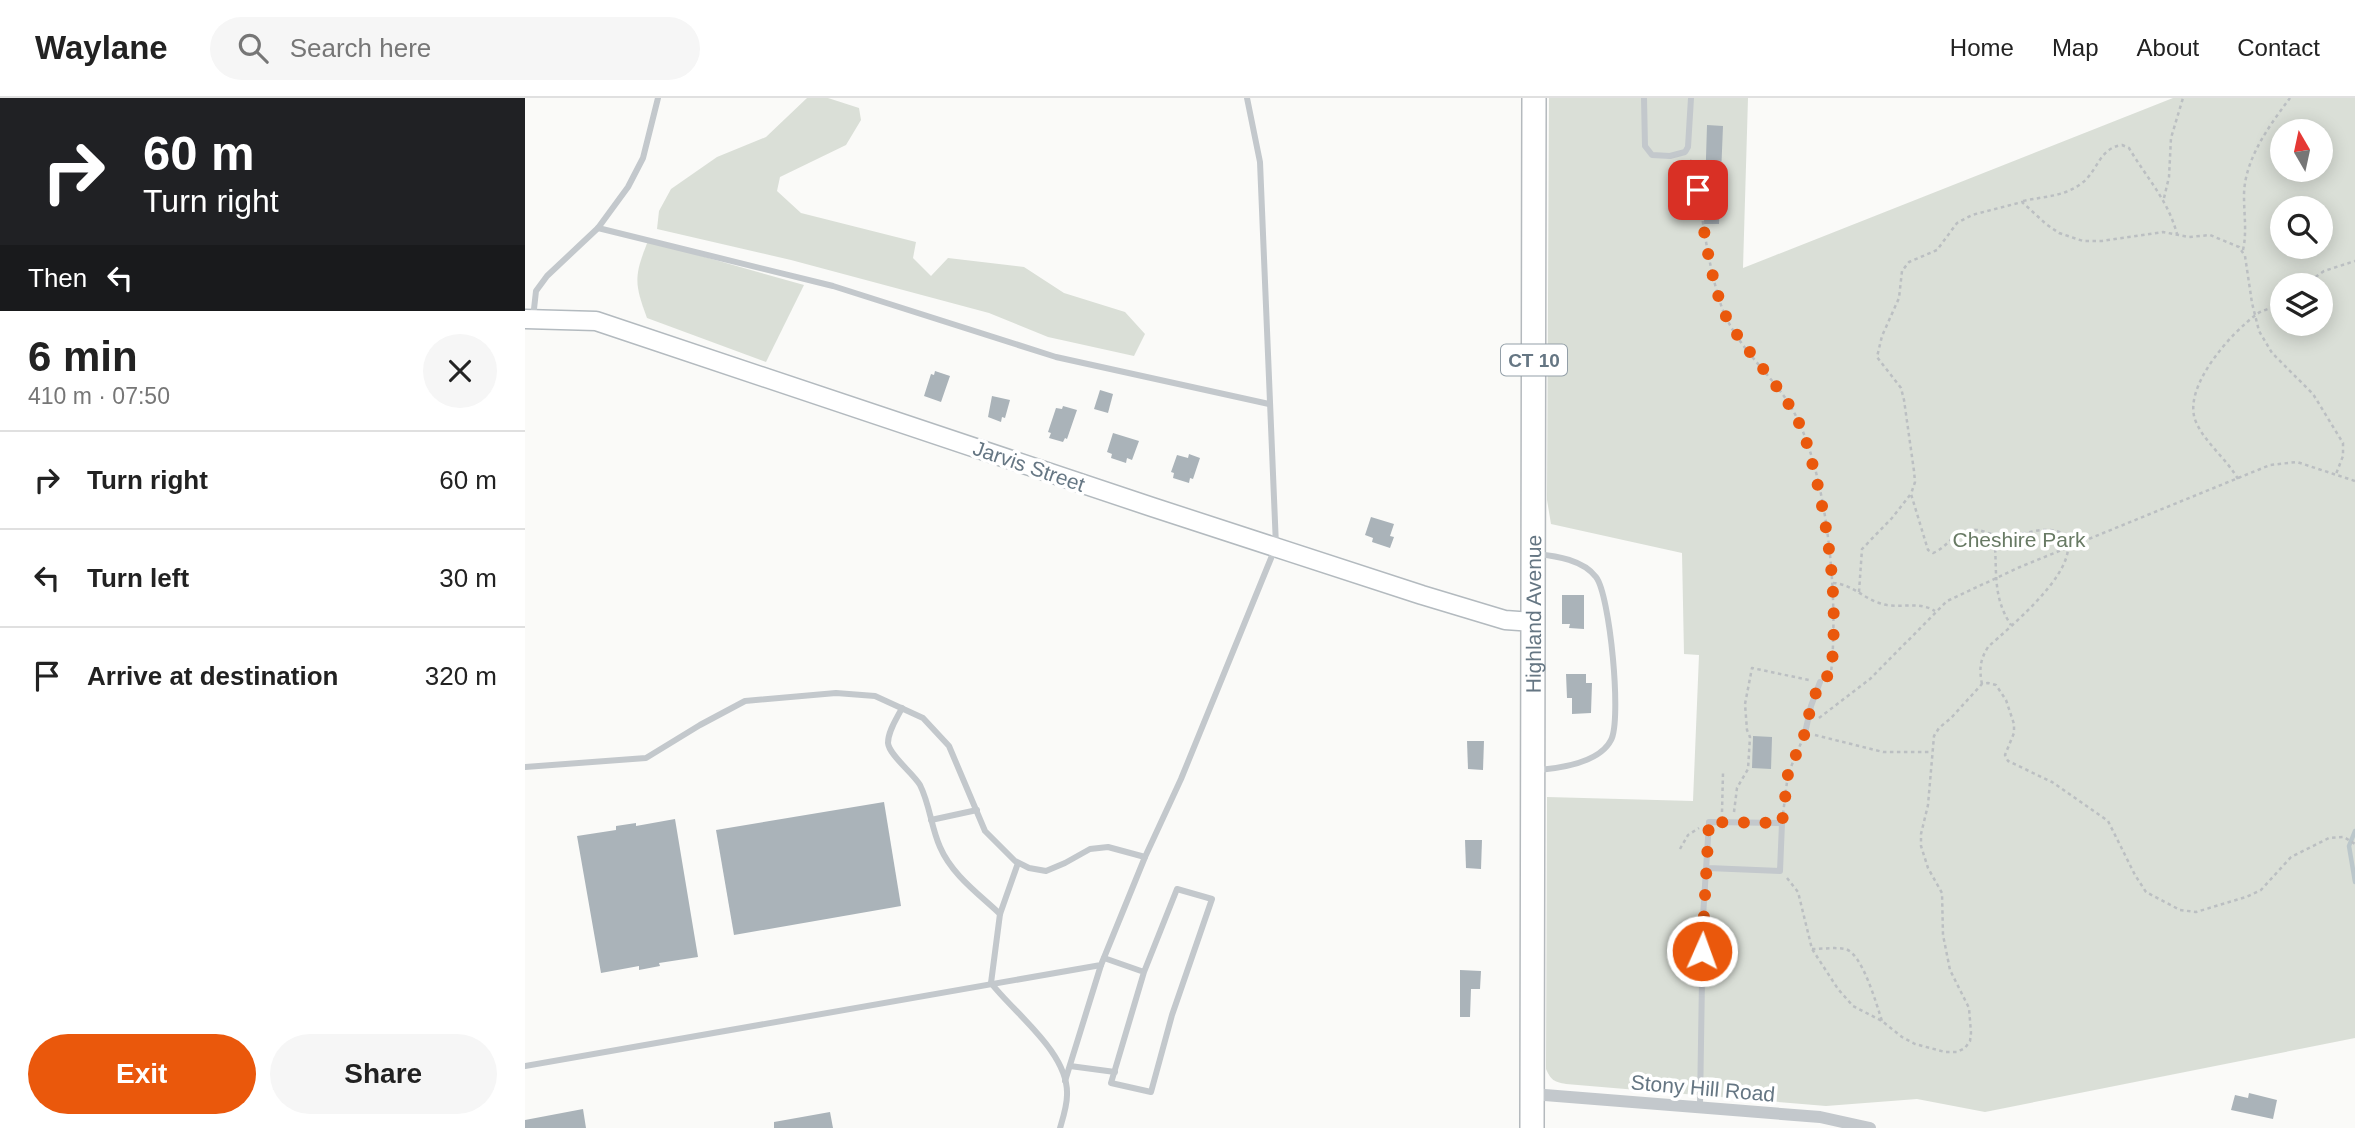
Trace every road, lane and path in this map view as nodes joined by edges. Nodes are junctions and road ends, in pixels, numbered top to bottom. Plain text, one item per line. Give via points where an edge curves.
1 (658, 98) edge
2 (1247, 98) edge
3 (1534, 98) edge
4 (1644, 98) edge
5 (1691, 98) edge
6 (2183, 98) edge
7 (2290, 98) edge
8 (1685, 152) junction
9 (2164, 198) junction
10 (2022, 202) junction
11 (598, 228) junction
12 (2177, 234) junction
13 (2243, 251) junction
14 (2355, 261) edge
15 (2321, 273) edge
16 (2270, 309) edge
17 (2254, 316) junction
18 (529, 319) edge
19 (1269, 404) junction
20 (2336, 474) junction
21 (2238, 479) junction
22 (2355, 481) edge
23 (1911, 494) junction
24 (1994, 535) junction
25 (1276, 546) junction
26 (2076, 546) junction
27 (2068, 548) junction
28 (1533, 553) junction
29 (1996, 577) junction
30 (1833, 583) junction
31 (1859, 592) junction
32 (1935, 611) junction
33 (1533, 622) junction
34 (2011, 625) junction
35 (1820, 682) junction
36 (1982, 684) junction
37 (902, 708) junction
38 (1805, 733) junction
39 (1932, 752) junction
40 (525, 766) edge
41 (1534, 770) junction
42 (1723, 773) dead end
43 (977, 810) junction
44 (931, 820) junction
45 (1721, 822) junction
46 (1733, 822) junction
47 (1782, 823) junction
48 (1709, 827) junction
49 (2355, 844) edge
50 (1680, 849) dead end
51 (1145, 857) junction
52 (1018, 863) junction
53 (1708, 868) junction
54 (1780, 871) junction
55 (1000, 914) junction
56 (1812, 949) junction
57 (1102, 962) junction
58 (1145, 972) junction
59 (991, 983) junction
60 (1882, 1021) junction
61 (525, 1066) edge
62 (1070, 1066) junction
63 (1115, 1072) junction
64 (1065, 1083) junction
65 (1532, 1094) junction
66 (1700, 1106) junction
67 (1061, 1128) edge
68 (1532, 1128) edge
69 (1870, 1128) edge

1 - 11 lane via 643,158
2 - 19 lane via 1260,162
3 - 28 highway, Highland Avenue / CT 10
4 - 8 lane via 1647,151 1662,156
5 - 8 lane
6 - 9 path via 2171,138
7 - 13 path via 2246,171
8 - 30 path via 1695,168 1722,308 1750,354 1787,400 1809,448
9 - 10 path via 2129,148 2122,145 2107,150 2083,182 2065,194
9 - 12 path
10 - 12 path via 2059,233 2083,241
10 - 23 path via 1957,223 1937,250 1909,262 1902,271 1899,298 1877,357 1901,388 1904,400 1915,471
11 - 18 lane via 547,276 536,291
11 - 19 lane via 833,286 1056,357
12 - 13 path via 2219,237
13 - 17 path
14 - 15 path
16 - 17 path
17 - 20 path via 2271,353 2313,394 2343,443
17 - 21 path via 2217,353 2196,391 2192,410 2196,424
18 - 25 street, Jarvis Street via 596,321
19 - 25 lane
20 - 21 path via 2285,462
20 - 22 path
21 - 26 path
23 - 24 path via 1928,550 1933,553 1965,531
23 - 31 path via 1862,549
24 - 26 path via 2045,530 2065,534
24 - 29 path
25 - 33 street, Jarvis Street via 1489,616
25 - 51 lane
26 - 27 path
27 - 29 path
27 - 34 path via 2058,573
28 - 33 highway, Highland Avenue / CT 10
28 - 41 lane via 1579,564 1596,577 1606,611 1614,676 1612,740 1593,757
29 - 32 path
29 - 34 path via 2000,603
30 - 31 path
30 - 35 path via 1831,673
31 - 32 path via 1880,603 1921,604
32 - 38 path via 1870,679
33 - 41 highway, Highland Avenue / CT 10
34 - 36 path via 1982,657
35 - 38 lane
35 - 46 path via 1752,668 1745,704 1748,769 1737,788
36 - 39 path via 1939,728
36 - 49 path via 1996,685 2012,714 2014,733 2005,755 2008,761 2052,782 2108,821 2146,892 2181,910 2196,912 2261,890 2291,858 2329,838 2344,837
37 - 40 lane via 875,696 837,693 745,701 646,758
37 - 43 lane via 923,718 949,746
37 - 44 lane via 888,744 919,784
38 - 39 path via 1883,752
38 - 47 path via 1788,774
39 - 60 path via 1921,846 1941,893 1946,952 1969,1008 1970,1041 1957,1052 1930,1049 1902,1037
41 - 65 highway, Highland Avenue / CT 10
42 - 45 path
43 - 44 lane
43 - 52 lane via 985,831
44 - 55 lane via 940,849 959,877
45 - 46 lane
45 - 48 lane via 1709,822
46 - 47 lane
47 - 54 lane
48 - 50 path via 1688,835
48 - 53 lane
51 - 52 lane via 1108,847 1090,849 1046,871
51 - 57 lane
52 - 55 lane
53 - 54 lane
53 - 66 lane
54 - 56 path via 1798,892
55 - 59 lane
56 - 60 path via 1847,1000
56 - 60 path via 1850,951 1865,973
57 - 58 lane
57 - 59 lane
57 - 62 lane
58 - 63 lane
58 - 63 lane via 1177,889 1212,899 1151,1092 1111,1083
59 - 61 lane
59 - 64 lane via 1051,1051
62 - 63 lane
62 - 64 lane
64 - 67 lane
65 - 66 street, Stony Hill Road
65 - 68 highway, Highland Avenue / CT 10
66 - 69 street, Stony Hill Road via 1820,1117

